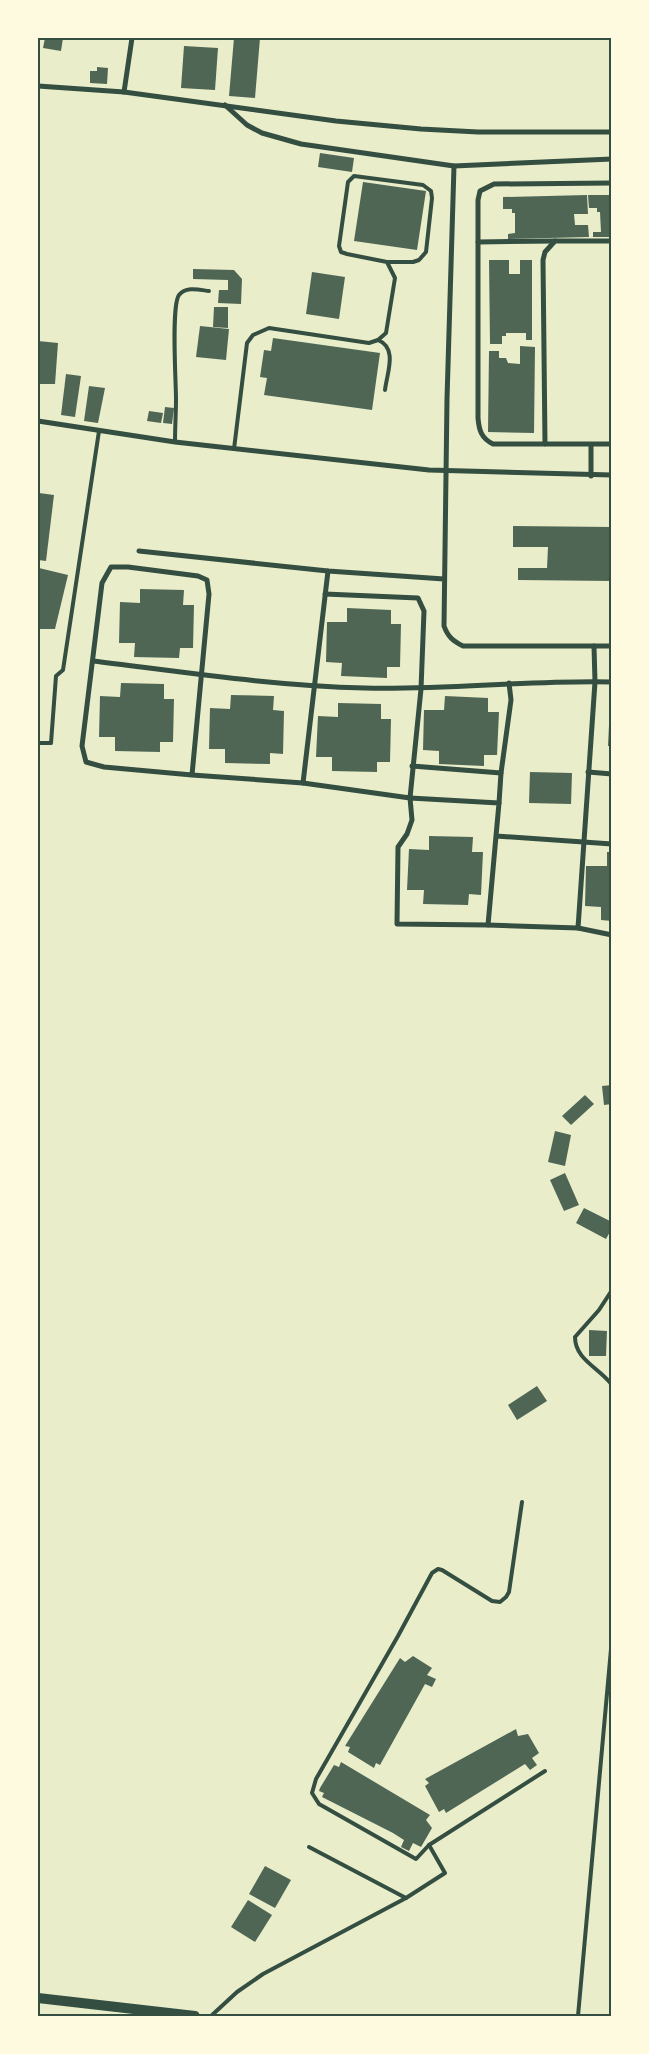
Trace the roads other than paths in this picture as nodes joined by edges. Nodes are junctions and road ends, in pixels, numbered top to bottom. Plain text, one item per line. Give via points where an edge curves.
1 (132, 38) edge
2 (38, 86) edge
3 (124, 92) junction
4 (224, 105) junction
5 (612, 132) edge
6 (612, 159) edge
7 (454, 166) junction
8 (612, 183) edge
9 (555, 241) junction
10 (612, 241) edge
11 (478, 242) junction
12 (387, 262) junction
13 (209, 290) dead end
14 (378, 340) junction
15 (385, 390) dead end
16 (38, 421) edge
17 (99, 431) junction
18 (175, 442) junction
19 (545, 444) junction
20 (591, 444) junction
21 (612, 444) edge
22 (234, 449) junction
23 (446, 471) junction
24 (612, 475) edge
25 (591, 476) junction
26 (140, 550) dead end
27 (328, 571) junction
28 (444, 579) junction
29 (325, 594) junction
30 (594, 646) junction
31 (612, 646) edge
32 (93, 661) junction
33 (200, 675) junction
34 (595, 682) junction
35 (612, 682) edge
36 (509, 683) junction
37 (315, 685) junction
38 (421, 689) junction
39 (38, 742) edge
40 (412, 766) junction
41 (588, 772) junction
42 (501, 773) junction
43 (612, 774) edge
44 (192, 775) junction
45 (304, 783) junction
46 (410, 798) junction
47 (498, 803) junction
48 (496, 836) junction
49 (583, 842) junction
50 (612, 844) edge
51 (488, 925) junction
52 (578, 928) junction
53 (612, 934) edge
54 (612, 1290) edge
55 (612, 1386) edge
56 (522, 1502) dead end
57 (612, 1638) edge
58 (545, 1771) dead end
59 (429, 1845) junction
60 (309, 1847) dead end
61 (406, 1898) junction
62 (38, 1998) edge
63 (195, 2016) edge
64 (211, 2016) edge
65 (578, 2016) edge

1 - 3 street
2 - 3 street
3 - 4 street
4 - 5 street via 421,129
4 - 7 street via 262,133 301,144
6 - 7 street
7 - 23 street
8 - 11 street via 487,186 480,191 478,200
9 - 10 street
9 - 11 street
9 - 19 street via 544,252 543,260
11 - 19 street via 479,427 482,435 493,444
12 - 12 lane via 341,252 339,246 348,182 354,176 423,185 430,191 426,252 413,262
12 - 14 lane via 395,278 386,333
13 - 18 lane via 189,289 178,295 174,366
14 - 15 lane via 386,344 390,352
14 - 22 lane via 369,343 269,328 253,335 247,343
16 - 17 street
17 - 18 street
17 - 39 lane via 63,670 56,676 50,743
18 - 22 street
19 - 20 street
20 - 21 street
20 - 25 street
22 - 23 street
23 - 25 street
23 - 28 street
24 - 25 street
26 - 27 street
27 - 28 street
27 - 29 street
28 - 30 street via 444,626 455,642 464,646
29 - 37 street
29 - 38 street via 418,598 424,611
30 - 31 street
30 - 34 street
32 - 33 street
32 - 33 street via 102,582 111,567 128,566 207,580 209,594
32 - 44 street via 82,746 86,762 104,767
33 - 37 street
33 - 44 street
34 - 35 street
34 - 36 street
34 - 41 street
36 - 38 street
36 - 42 street via 511,700
37 - 38 street
37 - 45 street
38 - 40 street
40 - 42 street
40 - 46 street
41 - 43 street
41 - 49 street
42 - 47 street
44 - 45 street
45 - 46 street
46 - 47 street
46 - 51 street via 412,820 398,847 397,924
47 - 48 street
48 - 49 street
48 - 51 street
49 - 50 street
49 - 52 street
51 - 52 street
52 - 53 street
54 - 55 lane via 599,1310 579,1330 575,1345 583,1358
56 - 59 lane via 506,1597 500,1602 492,1601 442,1570 432,1573 312,1786 312,1793 319,1804 416,1859
57 - 65 lane
58 - 59 lane
59 - 61 lane via 445,1873
60 - 61 lane
61 - 64 lane via 263,1974
62 - 63 main road

